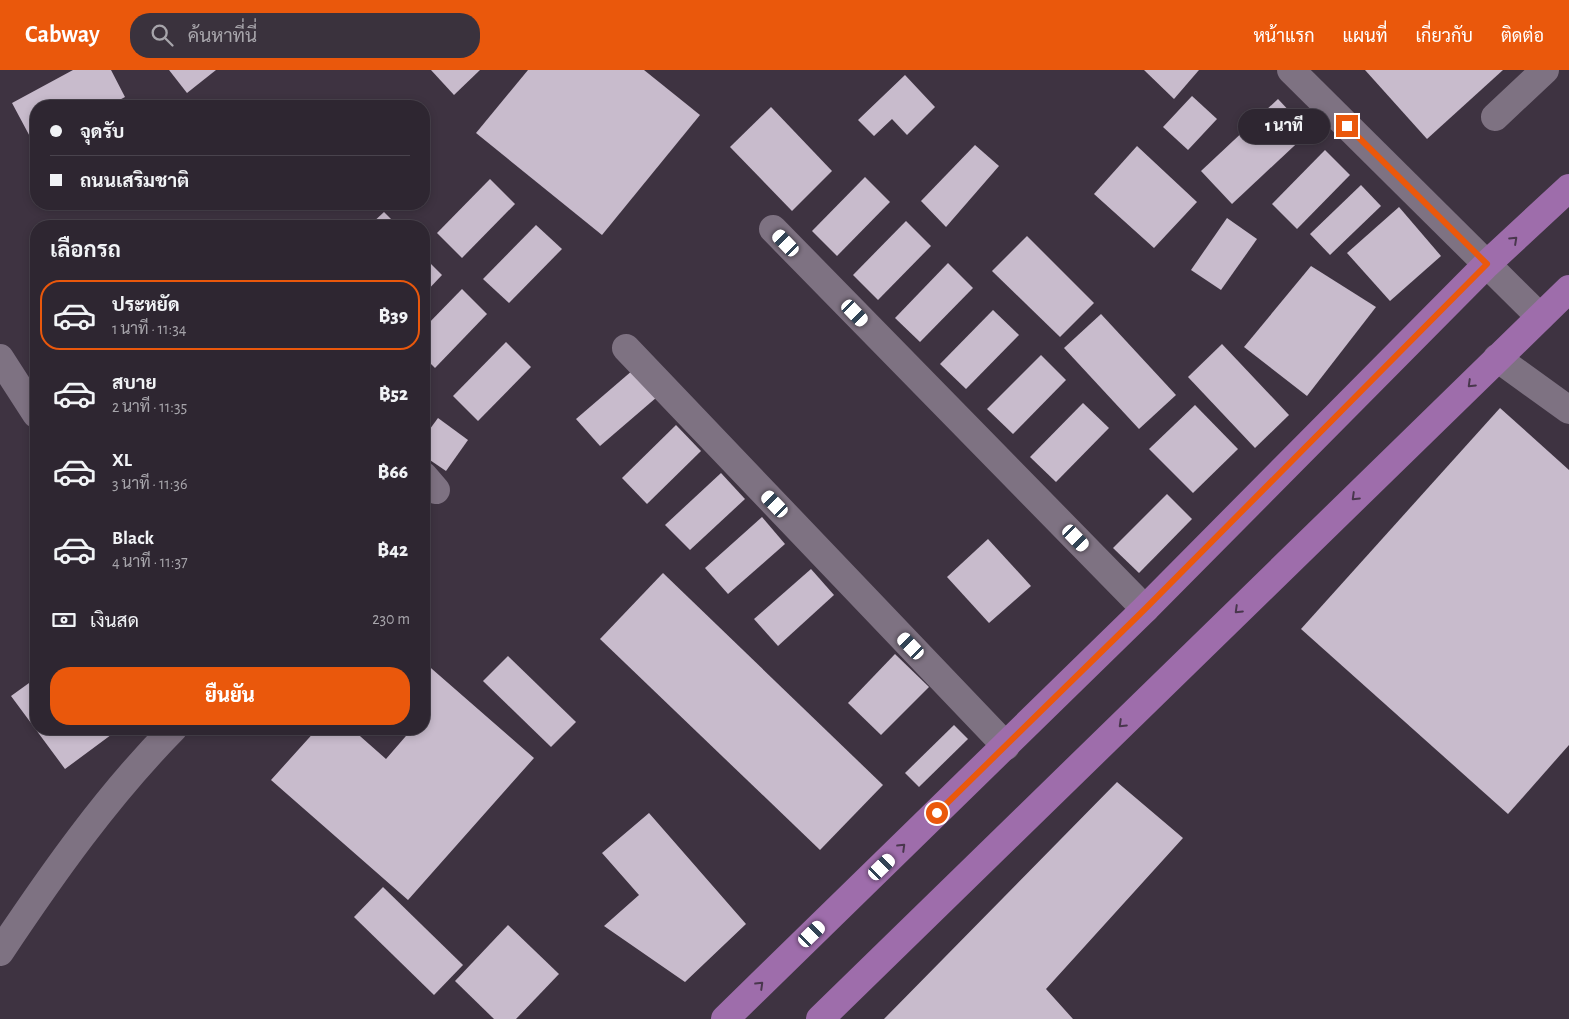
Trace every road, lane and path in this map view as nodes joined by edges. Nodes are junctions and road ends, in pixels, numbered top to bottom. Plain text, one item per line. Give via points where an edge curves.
1 (1291, 70) edge
2 (1545, 70) edge
3 (1495, 117) dead end
4 (1569, 188) edge
5 (773, 229) dead end
6 (1487, 264) junction
7 (1569, 289) edge
8 (1540, 317) junction
9 (626, 348) dead end
10 (0, 358) edge
11 (1497, 358) junction
12 (30, 405) edge
13 (1569, 410) edge
14 (1145, 609) junction
15 (167, 735) edge
16 (1006, 746) junction
17 (0, 952) edge
18 (730, 1018) edge
19 (820, 1019) edge

1 - 6 street
2 - 3 street
6 -> 4 main road
5 - 14 street
6 - 8 street
6 - 14 main road
7 - 8 main road
8 - 11 main road
9 - 16 street
10 - 12 street
11 - 13 street
11 -> 19 main road
14 - 16 main road
15 - 17 street via 95,818
18 -> 16 main road

